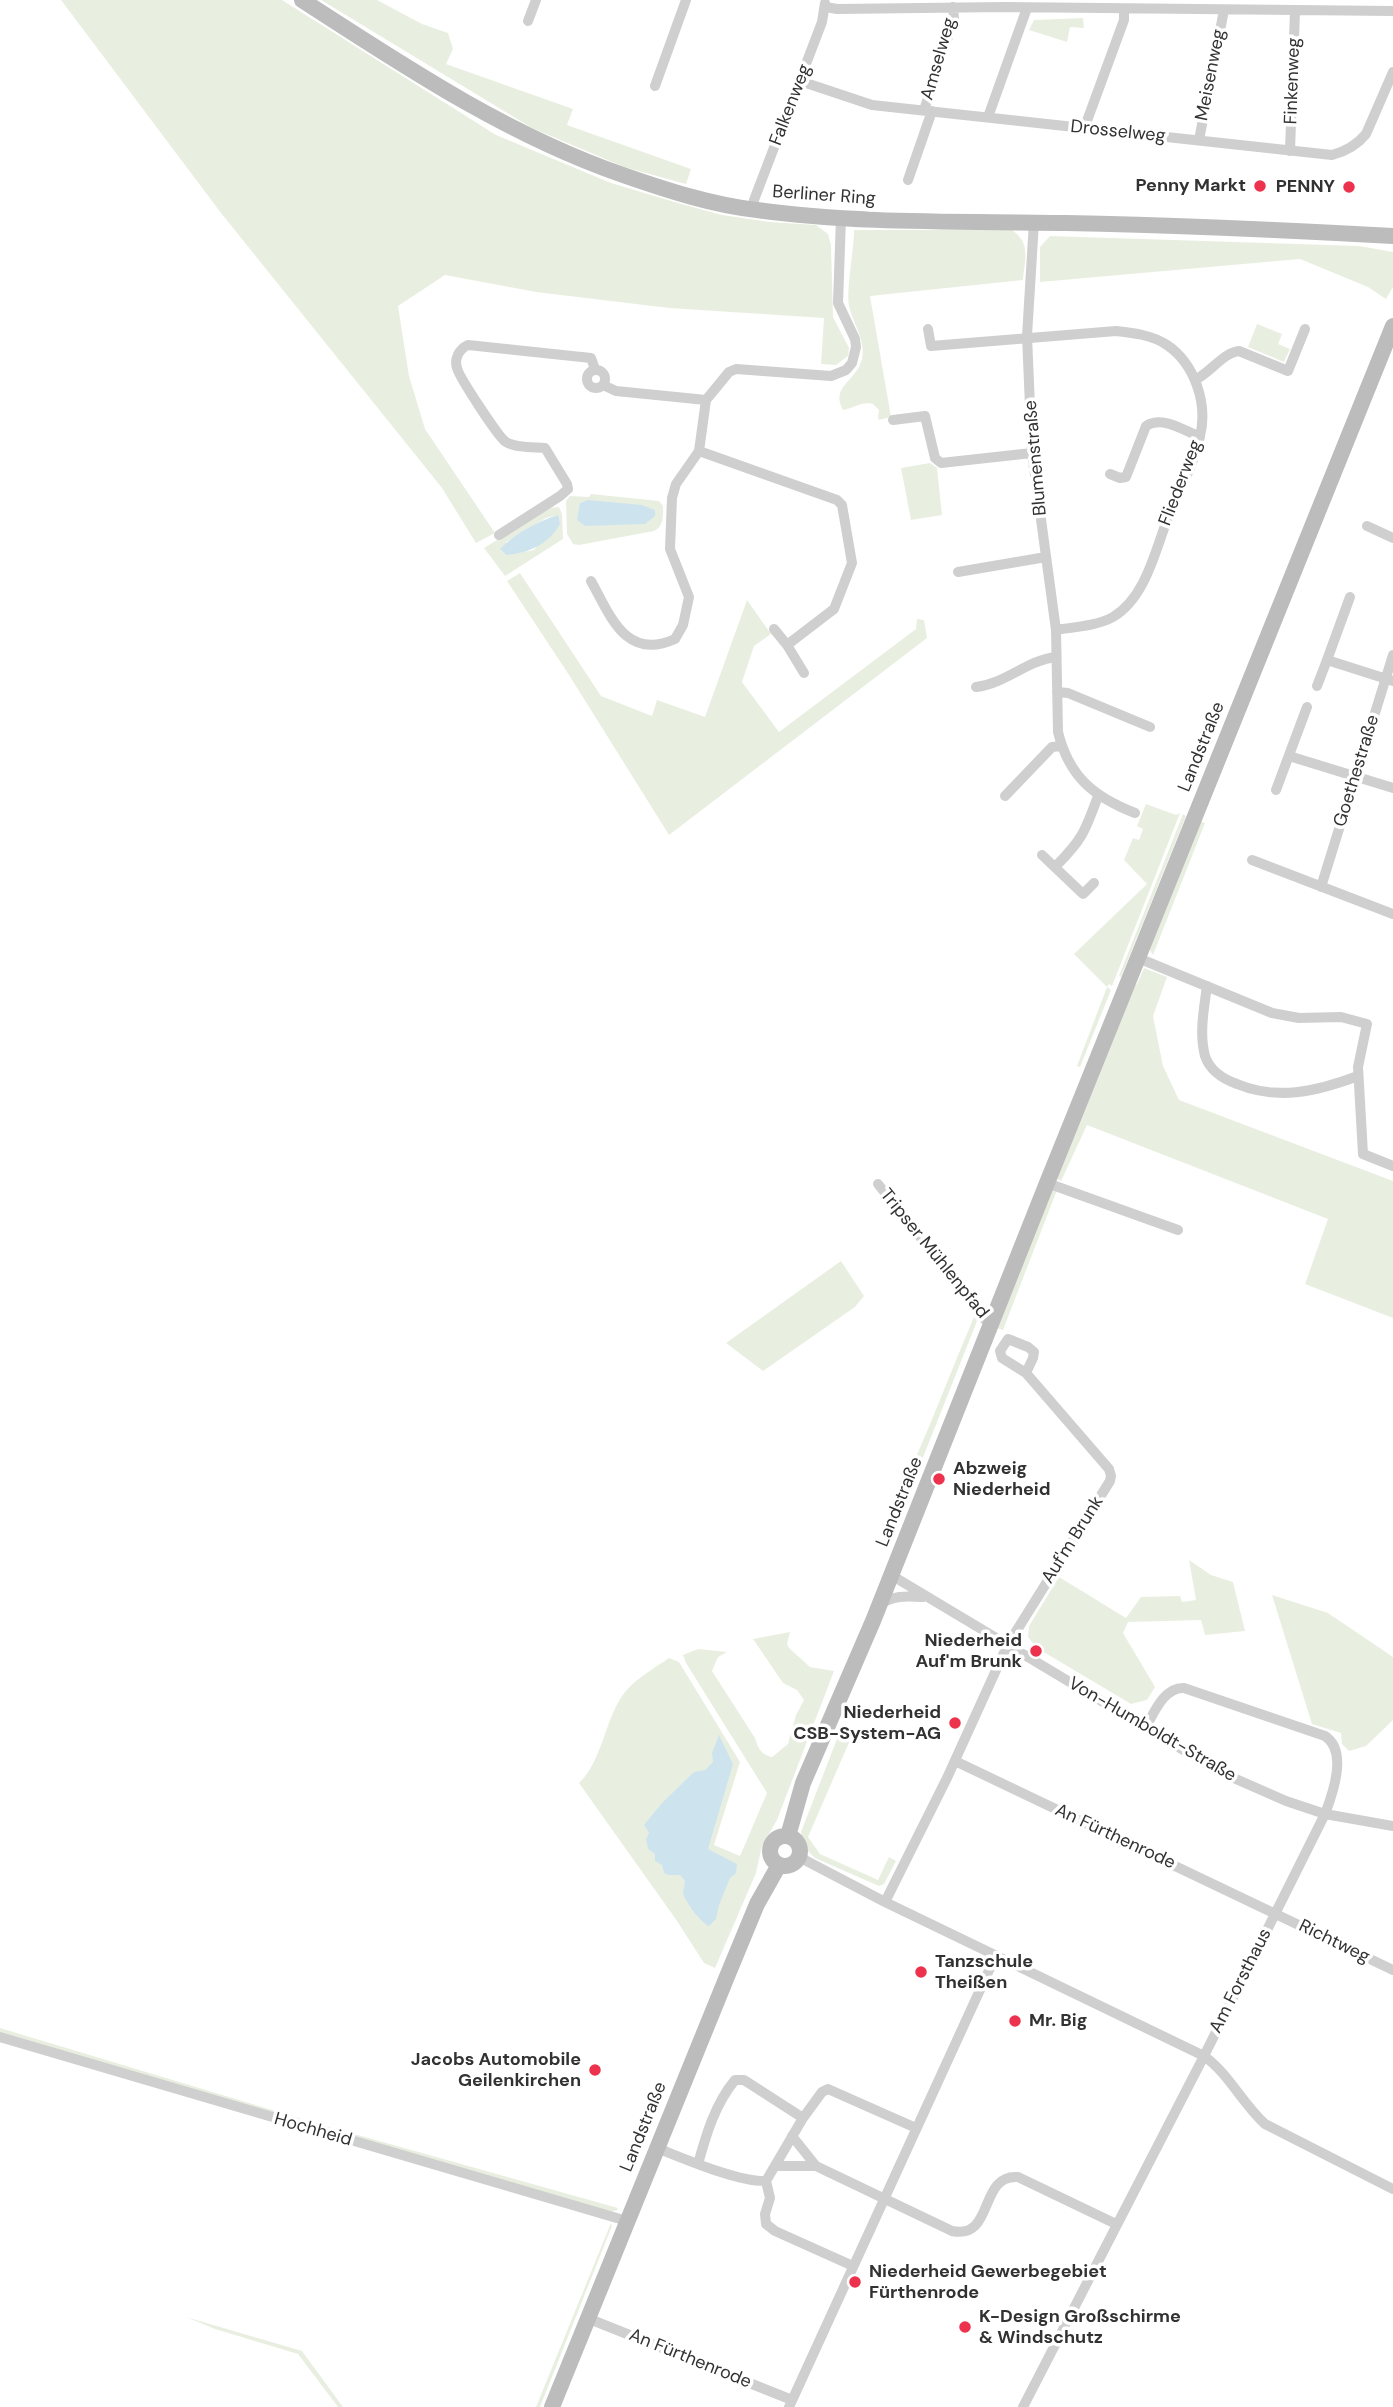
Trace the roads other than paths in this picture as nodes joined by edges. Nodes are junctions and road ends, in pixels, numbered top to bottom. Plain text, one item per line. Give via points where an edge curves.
1 (302, 0) edge
2 (536, 0) edge
3 (686, 0) edge
4 (825, 3) edge
5 (1360, 6) edge
6 (953, 7) junction
7 (1027, 8) junction
8 (1124, 9) junction
9 (1224, 10) junction
10 (1295, 11) junction
11 (1393, 11) edge
12 (527, 20) dead end
13 (1393, 72) edge
14 (800, 81) junction
15 (655, 86) dead end
16 (928, 110) junction
17 (988, 117) junction
18 (1084, 129) junction
19 (1199, 140) junction
20 (1290, 151) junction
21 (908, 180) dead end
22 (753, 210) junction
23 (841, 218) junction
24 (1034, 222) junction
25 (1393, 236) edge
26 (1393, 326) edge
27 (928, 329) dead end
28 (1305, 329) dead end
29 (1027, 336) junction
30 (1195, 380) junction
31 (706, 400) junction
32 (893, 420) dead end
33 (1200, 437) junction
34 (699, 451) junction
35 (1032, 453) junction
36 (1110, 474) dead end
37 (1367, 526) dead end
38 (499, 535) dead end
39 (1393, 538) edge
40 (1046, 557) junction
41 (958, 572) dead end
42 (592, 581) dead end
43 (1350, 597) dead end
44 (774, 629) dead end
45 (1056, 630) junction
46 (788, 645) junction
47 (1393, 655) edge
48 (1056, 657) junction
49 (1327, 660) junction
50 (804, 673) dead end
51 (1389, 680) edge
52 (1317, 686) dead end
53 (976, 687) dead end
54 (1057, 692) junction
55 (1307, 707) dead end
56 (1150, 727) dead end
57 (1061, 746) junction
58 (1289, 756) junction
59 (1355, 778) junction
60 (1393, 788) edge
61 (1276, 790) dead end
62 (1005, 796) dead end
63 (1098, 796) junction
64 (1135, 813) dead end
65 (1042, 855) dead end
66 (1252, 860) dead end
67 (1055, 867) junction
68 (1094, 883) dead end
69 (1321, 887) junction
70 (1393, 914) edge
71 (1138, 958) junction
72 (1207, 986) junction
73 (1358, 1076) junction
74 (1393, 1166) edge
75 (1047, 1183) junction
76 (877, 1184) dead end
77 (1178, 1230) dead end
78 (991, 1323) junction
79 (1026, 1373) dead end
80 (891, 1575) junction
81 (926, 1597) junction
82 (879, 1605) junction
83 (1007, 1646) junction
84 (1146, 1727) junction
85 (955, 1761) junction
86 (1325, 1814) junction
87 (1393, 1826) edge
88 (788, 1836) junction
89 (799, 1857) junction
90 (779, 1865) junction
91 (885, 1902) junction
92 (1276, 1913) junction
93 (996, 1955) junction
94 (1393, 1970) edge
95 (0, 2037) edge
96 (1204, 2056) junction
97 (803, 2118) junction
98 (916, 2128) junction
99 (792, 2136) junction
100 (657, 2148) junction
101 (698, 2164) junction
102 (775, 2166) junction
103 (816, 2166) junction
104 (766, 2181) junction
105 (1393, 2189) edge
106 (883, 2198) junction
107 (627, 2221) junction
108 (1116, 2224) junction
109 (853, 2266) junction
110 (587, 2318) junction
111 (790, 2403) edge
112 (552, 2407) edge
113 (1023, 2407) edge

1 - 22 street, Berliner Ring via 518,132 623,175
2 - 12 street
3 - 15 street
4 - 6 street via 837,9
4 - 14 street, Falkenweg
5 - 10 street
5 - 11 street
6 - 7 street
6 - 16 street, Amselweg via 954,19
7 - 8 street
7 - 17 street
8 - 9 street
8 - 18 street
9 - 10 street
9 - 19 street, Meisenweg
10 - 20 street, Finkenweg
13 - 20 street, Drosselweg via 1360,142 1332,155
14 - 16 street, Drosselweg via 872,105
14 - 22 street, Falkenweg
16 - 17 street, Drosselweg
16 - 21 street, Amselweg
17 - 18 street, Drosselweg
18 - 19 street, Drosselweg
19 - 20 street, Drosselweg
22 - 23 street, Berliner Ring
23 - 24 street, Berliner Ring
23 - 31 street via 838,303 855,339 852,363 831,376 736,369
24 - 25 street, Berliner Ring
24 - 29 street, Blumenstraße
26 - 71 street, Landstraße
27 - 29 street, Fliederweg via 931,346
28 - 30 street via 1288,371 1239,351 1228,354
29 - 30 street, Fliederweg via 1138,333 1168,345
29 - 35 street, Blumenstraße
30 - 33 street, Fliederweg via 1202,405
31 - 34 street
31 - 38 street via 616,391 603,385 604,374 595,369 592,358 468,345 461,348 457,369 500,437 512,445 545,448 568,484 560,496
32 - 35 street via 925,416 935,458 941,463
33 - 36 street via 1163,422 1152,423 1146,426 1126,477
33 - 45 street, Fliederweg via 1136,595 1115,616
34 - 42 street via 676,484 672,498 670,549 689,597 676,639 655,645 631,640
34 - 46 street via 842,505 852,563 849,572 834,609
35 - 40 street, Blumenstraße
37 - 39 street
40 - 41 street
40 - 45 street, Blumenstraße
43 - 49 street
44 - 46 street
45 - 48 street, Blumenstraße
46 - 50 street
47 - 51 street, Goethestraße
48 - 53 street via 1044,658 997,683
48 - 54 street, Blumenstraße
49 - 51 street
49 - 52 street
51 - 59 street, Goethestraße
54 - 56 street via 1068,692
54 - 57 street, Blumenstraße
55 - 58 street
57 - 62 street via 1052,747
57 - 63 street, Blumenstraße via 1071,766
58 - 59 street
58 - 61 street
59 - 60 street
59 - 69 street, Goethestraße
63 - 64 street, Blumenstraße
63 - 67 street via 1084,835
65 - 67 street
66 - 69 street
67 - 68 street via 1083,894
69 - 70 street
71 - 72 street
71 - 75 street, Landstraße
72 - 73 street via 1272,1013 1341,1017 1367,1024
72 - 73 street via 1202,1034 1205,1056 1220,1076 1245,1087 1284,1094
73 - 74 street via 1363,1154
75 - 77 street
75 - 78 street, Landstraße
76 - 78 street, Tripser Mühlenpfad via 981,1317
78 - 80 street, Landstraße
79 - 83 street, Auf'm Brunk via 1111,1476
80 - 81 street, Von-Humboldt-Straße
80 - 82 street, Landstraße
81 - 82 street via 899,1596
81 - 83 street, Von-Humboldt-Straße
82 - 88 street, Landstraße via 803,1783
83 - 84 street, Von-Humboldt-Straße
83 - 85 street
84 - 86 street, Von-Humboldt-Straße via 1220,1772
84 - 86 street, Am Forsthaus via 1169,1692 1184,1688 1325,1736 1334,1745 1337,1763
85 - 91 street
85 - 92 street, An Fürthenrode
86 - 87 street, Von-Humboldt-Straße
86 - 92 street, Am Forsthaus
88 - 89 street via 800,1846
88 - 90 street, Landstraße via 777,1838 770,1846 771,1857
89 - 90 street via 791,1865
89 - 91 street
90 - 100 street, Landstraße via 757,1904
91 - 93 street
92 - 94 street, Richtweg
92 - 96 street, Am Forsthaus
93 - 96 street
93 - 98 street, An Fürthenrode
95 - 107 street, Hochheid
96 - 105 street via 1224,2073 1265,2124
96 - 108 street, Am Forsthaus
97 - 98 street via 828,2089
97 - 99 street
97 - 101 street via 744,2080 736,2080 720,2102
98 - 106 street, An Fürthenrode
99 - 102 street
99 - 103 street
100 - 101 street
100 - 107 street, Landstraße
101 - 104 street
102 - 103 street
102 - 104 street
103 - 106 street
104 - 109 street via 770,2198 766,2224
106 - 108 street via 952,2231 967,2232 977,2223 1000,2179 1018,2177
106 - 109 street, An Fürthenrode
107 - 110 street, Landstraße
108 - 113 street, Am Forsthaus
109 - 111 street, An Fürthenrode
110 - 111 street, An Fürthenrode
110 - 112 street, Landstraße

